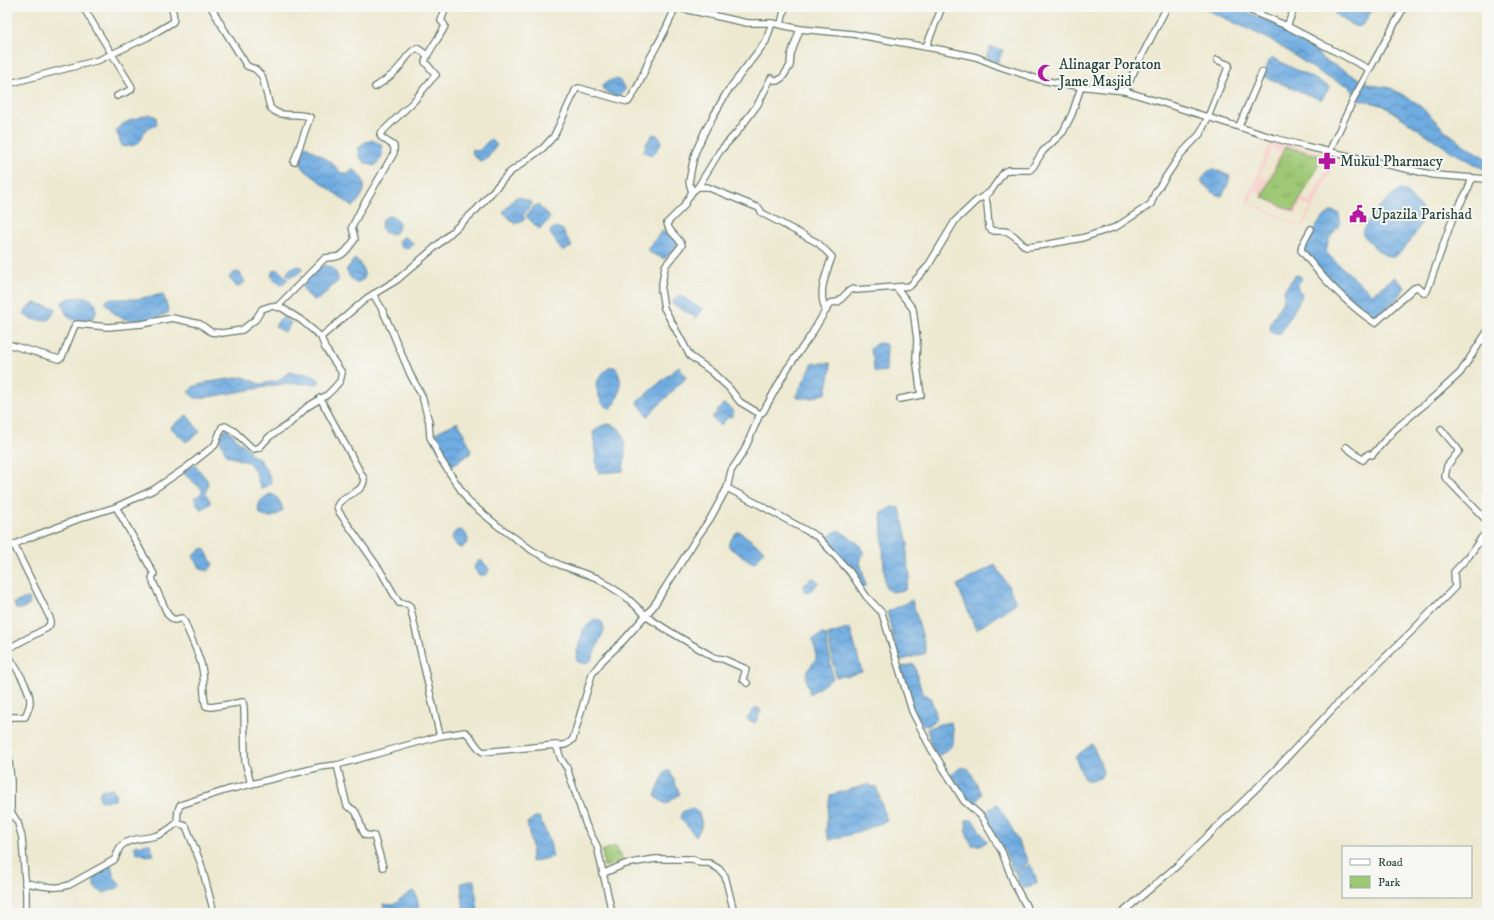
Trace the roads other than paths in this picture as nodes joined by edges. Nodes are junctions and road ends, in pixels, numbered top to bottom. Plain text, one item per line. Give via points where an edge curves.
1 (83, 7) edge
2 (172, 7) edge
3 (212, 7) edge
4 (446, 7) edge
5 (785, 7) edge
6 (942, 7) edge
7 (1167, 7) edge
8 (1242, 7) edge
9 (1295, 7) edge
10 (1404, 7) edge
11 (772, 23) junction
12 (781, 24) junction
13 (1287, 26) junction
14 (800, 29) junction
15 (926, 47) junction
16 (112, 54) junction
17 (427, 55) junction
18 (1217, 60) dead end
19 (1369, 69) junction
20 (1262, 72) dead end
21 (7, 84) edge
22 (1081, 86) junction
23 (376, 87) dead end
24 (1125, 91) junction
25 (117, 96) dead end
26 (1208, 117) junction
27 (1239, 126) junction
28 (1329, 152) junction
29 (294, 162) dead end
30 (1472, 178) junction
31 (1487, 179) edge
32 (698, 188) junction
33 (692, 192) junction
34 (985, 196) junction
35 (1311, 229) dead end
36 (896, 287) junction
37 (373, 294) junction
38 (277, 307) junction
39 (826, 311) junction
40 (1487, 332) edge
41 (321, 337) junction
42 (7, 344) edge
43 (320, 398) junction
44 (900, 399) dead end
45 (760, 414) junction
46 (1441, 430) dead end
47 (1346, 447) dead end
48 (727, 488) junction
49 (116, 507) junction
50 (1487, 521) edge
51 (1487, 533) edge
52 (14, 545) junction
53 (7, 548) edge
54 (646, 614) junction
55 (7, 649) edge
56 (7, 654) edge
57 (747, 683) dead end
58 (7, 719) edge
59 (440, 736) junction
60 (7, 743) edge
61 (556, 745) junction
62 (337, 764) junction
63 (251, 784) junction
64 (177, 823) junction
65 (383, 867) dead end
66 (602, 874) junction
67 (26, 883) junction
68 (26, 913) edge
69 (214, 913) edge
70 (612, 913) edge
71 (737, 913) edge
72 (1030, 913) edge
73 (1122, 913) edge

1 - 16 street
2 - 16 street via 174,19 171,24
3 - 29 street via 247,66 262,76 272,111 310,117
4 - 17 street via 441,22 445,26
5 - 12 street
6 - 15 street
7 - 24 street
8 - 13 street
9 - 13 street
10 - 19 street
11 - 12 street
11 - 33 street via 766,41 727,92 706,129 692,166 689,182
11 - 37 street via 747,23 675,7 628,102 576,89 554,136 544,148 509,173 476,210 397,280
12 - 14 street
13 - 19 street
14 - 15 street via 853,34
14 - 32 street via 791,54 790,66 782,78 777,81 772,78 758,104 720,151
15 - 22 street via 976,57 1041,80
16 - 21 street via 80,66
16 - 25 street via 132,87 131,90
17 - 23 street via 417,48 410,52 396,70
17 - 38 street via 425,62 436,75 380,134 394,146 394,153 352,227 355,239 342,254 325,258
18 - 26 street via 1229,65
19 - 28 street
20 - 27 street
22 - 24 street
22 - 34 street via 1063,132 1043,151 1033,167 1027,170 1006,171
24 - 26 street
26 - 27 street
26 - 34 street via 1200,134 1181,154 1155,193 1151,204 1116,227 1082,238 1026,247 1018,238 1005,231 989,228
27 - 28 street
28 - 30 street via 1434,175
30 - 31 street
30 - 35 street via 1452,220 1427,291 1425,293 1417,287 1414,288 1374,323 1343,298 1301,250
32 - 33 street
32 - 39 street via 707,187 759,208 762,213 818,243 832,257 821,295
33 - 45 street via 683,207 667,223 670,231 682,245 665,266 661,290 664,308 690,356 711,371 740,402
34 - 36 street via 976,201 955,222 928,266 913,283 908,287
36 - 39 street via 851,290 838,302 830,303
36 - 44 street via 913,309 921,395
37 - 41 street
37 - 54 street via 422,396 430,437 441,460 469,502 533,552 597,578 625,596
38 - 41 street via 300,320
38 - 42 street via 262,309 256,319 242,330 222,333 211,332 200,324 172,318 108,327 77,324 59,359
39 - 45 street
40 - 47 street via 1460,372 1394,430 1372,455 1368,454 1363,460
41 - 43 street via 325,348 342,373 334,388
43 - 49 street via 255,449 234,431 222,427 215,445 187,467 153,490
43 - 59 street via 364,479 361,488 339,501 339,512 400,603 410,606
45 - 48 street via 744,451 731,471
46 - 50 street via 1459,451 1447,466 1445,477
48 - 54 street via 710,519
48 - 72 street via 818,537 882,613 912,711 930,747 964,801 981,816 1002,852 1014,884
49 - 52 street via 26,538
49 - 63 street via 154,574 154,584 168,615 174,620 182,618 202,667 206,706 242,702 246,761
51 - 73 street via 1454,572 1455,587 1178,866
52 - 53 street
52 - 55 street via 50,618 50,624
54 - 57 street via 650,619 715,658 746,669 743,680
54 - 61 street via 592,674 573,739 564,746
56 - 58 street via 25,685 30,701 25,717
59 - 61 street via 464,732 471,736 478,749 483,752
59 - 62 street
60 - 67 street via 11,812 20,829
61 - 66 street via 567,768 586,825 597,846
62 - 63 street
62 - 65 street via 347,806 353,809 358,817 365,836 374,836
63 - 64 street via 210,794 180,805
64 - 67 street via 156,836 121,846 114,860 69,885 48,887
64 - 69 street via 186,826 201,864
66 - 70 street
66 - 71 street via 625,864 655,859 692,859 700,863 709,863 725,876 733,908
67 - 68 street

